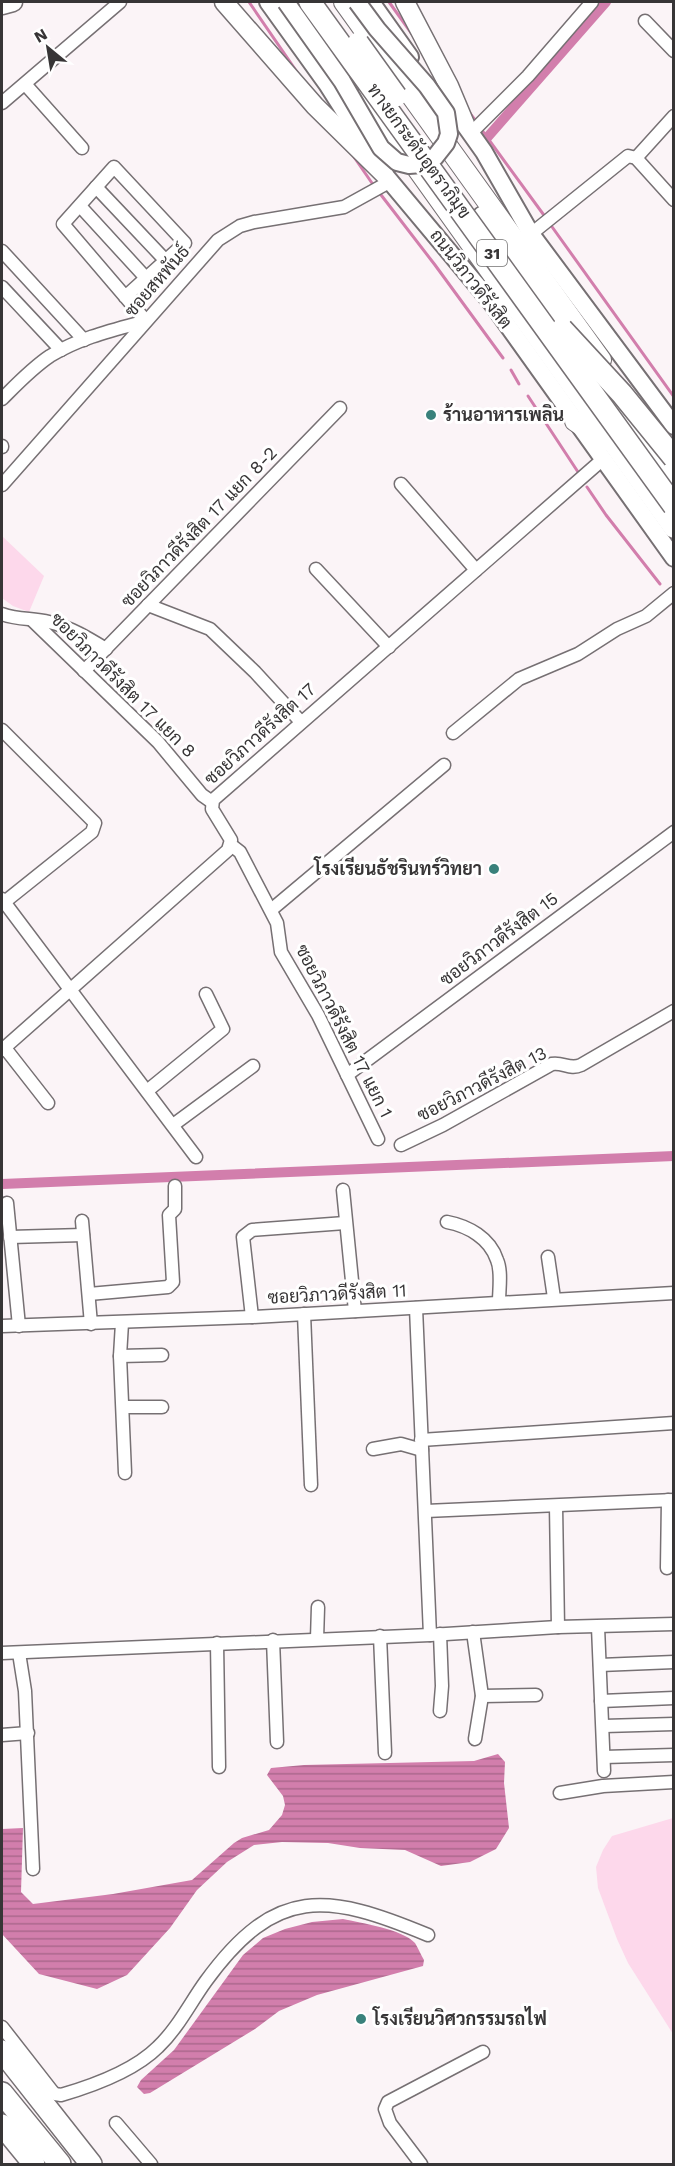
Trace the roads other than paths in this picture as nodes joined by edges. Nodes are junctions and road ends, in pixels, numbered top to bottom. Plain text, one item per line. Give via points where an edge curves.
1 (13, 2) edge
2 (120, 2) edge
3 (224, 2) edge
4 (268, 2) edge
5 (286, 2) edge
6 (298, 2) edge
7 (310, 2) edge
8 (328, 2) edge
9 (344, 2) edge
10 (357, 2) edge
11 (371, 2) edge
12 (405, 2) edge
13 (592, 2) edge
14 (2, 5) edge
15 (645, 21) dead end
16 (674, 51) edge
17 (25, 84) junction
18 (2, 103) edge
19 (673, 116) edge
20 (468, 128) junction
21 (82, 148) dead end
22 (636, 158) junction
23 (382, 183) junction
24 (96, 187) junction
25 (674, 200) edge
26 (80, 206) junction
27 (531, 234) junction
28 (2, 250) edge
29 (166, 261) junction
30 (146, 278) junction
31 (2, 287) edge
32 (125, 297) junction
33 (146, 321) junction
34 (562, 329) junction
35 (84, 340) junction
36 (61, 350) junction
37 (2, 399) edge
38 (340, 408) dead end
39 (575, 421) joint
40 (674, 426) edge
41 (609, 454) junction
42 (674, 460) edge
43 (674, 482) edge
44 (401, 484) dead end
45 (2, 485) edge
46 (674, 506) edge
47 (674, 528) edge
48 (674, 558) edge
49 (316, 569) dead end
50 (476, 570) junction
51 (674, 593) edge
52 (148, 605) junction
53 (2, 614) edge
54 (32, 620) junction
55 (389, 647) junction
56 (106, 649) junction
57 (84, 671) junction
58 (301, 722) junction
59 (2, 730) edge
60 (453, 734) dead end
61 (444, 765) dead end
62 (212, 802) junction
63 (674, 831) edge
64 (231, 845) junction
65 (2, 901) edge
66 (271, 910) junction
67 (70, 990) junction
68 (206, 994) dead end
69 (674, 1011) edge
70 (3, 1049) edge
71 (253, 1066) dead end
72 (347, 1075) junction
73 (147, 1091) junction
74 (48, 1104) dead end
75 (173, 1125) junction
76 (378, 1139) dead end
77 (401, 1145) dead end
78 (196, 1157) dead end
79 (175, 1186) dead end
80 (343, 1190) dead end
81 (7, 1203) dead end
82 (82, 1221) dead end
83 (447, 1222) dead end
84 (345, 1223) junction
85 (83, 1235) junction
86 (10, 1237) junction
87 (548, 1257) dead end
88 (674, 1293) edge
89 (89, 1294) junction
90 (554, 1298) junction
91 (499, 1302) junction
92 (416, 1308) junction
93 (355, 1311) junction
94 (304, 1314) junction
95 (252, 1317) junction
96 (122, 1323) junction
97 (91, 1324) junction
98 (2, 1326) edge
99 (19, 1326) junction
100 (162, 1355) dead end
101 (120, 1356) junction
102 (123, 1407) junction
103 (162, 1407) dead end
104 (674, 1423) edge
105 (421, 1445) junction
106 (373, 1449) dead end
107 (125, 1473) dead end
108 (311, 1485) dead end
109 (671, 1500) edge
110 (556, 1506) junction
111 (426, 1510) junction
112 (667, 1568) dead end
113 (318, 1607) dead end
114 (674, 1624) edge
115 (558, 1627) junction
116 (598, 1627) junction
117 (473, 1632) junction
118 (435, 1634) junction
119 (380, 1636) junction
120 (317, 1639) junction
121 (273, 1640) junction
122 (217, 1643) junction
123 (2, 1653) edge
124 (19, 1653) junction
125 (674, 1662) edge
126 (600, 1665) junction
127 (536, 1695) dead end
128 (482, 1696) junction
129 (674, 1698) edge
130 (601, 1701) junction
131 (440, 1711) dead end
132 (674, 1724) edge
133 (604, 1726) junction
134 (28, 1733) junction
135 (2, 1735) edge
136 (475, 1739) dead end
137 (278, 1742) dead end
138 (385, 1753) dead end
139 (674, 1755) edge
140 (604, 1757) junction
141 (219, 1767) dead end
142 (604, 1771) dead end
143 (674, 1782) edge
144 (560, 1793) dead end
145 (33, 1869) dead end
146 (428, 1935) dead end
147 (2, 2027) edge
148 (2, 2051) edge
149 (483, 2052) dead end
150 (2, 2094) edge
151 (116, 2124) dead end
152 (2, 2125) edge
153 (34, 2164) edge
154 (60, 2164) edge
155 (91, 2164) edge
156 (151, 2164) edge
157 (422, 2164) edge

1 - 14 main road
2 - 17 street
3 - 23 main road
4 - 23 main road, ถนนวิภาวดีรังสิต / 31 via 327,84
5 - 10 main road, bridge via 332,66 381,148 398,162 422,164 435,157 446,143 446,113
6 - 41 highway, ถนนวิภาวดีรังสิต / 31
7 - 46 highway, ทางยกระดับอุตราภิมุข / 31, bridge
8 - 34 highway, ทางยกระดับอุตราภิมุข / 31, bridge
9 - 42 highway, 31
11 - 20 main road, 31
12 - 20 main road
13 - 20 street via 528,76
15 - 16 street
17 - 18 street
17 - 21 street
19 - 22 street
20 - 27 main road, 31
22 - 25 street
22 - 27 street via 623,159
23 - 33 street, ซอยสหพันธ์ via 344,207 254,222 230,232 218,240
23 - 39 main road, ถนนวิภาวดีรังสิต / 31 via 491,302
24 - 26 street
24 - 29 street
24 - 29 street via 114,167 185,243
26 - 30 street
26 - 32 street via 63,224
27 - 40 main road, 31
28 - 35 street
29 - 30 street
30 - 32 street
31 - 36 street
32 - 33 street
33 - 35 street
33 - 45 street, ซอยสหพันธ์
34 - 42 highway, bridge via 622,394
34 - 43 highway, ทางยกระดับอุตราภิมุข / 31, bridge
35 - 36 street
36 - 37 street
38 - 52 street, ซอยวิภาวดีรังสิต 17 แยก 8-2
39 - 41 highway
41 - 47 highway, ถนนวิภาวดีรังสิต / 31
41 - 48 main road, ถนนวิภาวดีรังสิต / 31
41 - 50 street, ซอยวิภาวดีรังสิต 17
44 - 50 street
49 - 55 street
50 - 55 street, ซอยวิภาวดีรังสิต 17
51 - 60 street via 646,616 578,654 519,678
52 - 56 street, ซอยวิภาวดีรังสิต 17 แยก 8-2
52 - 58 street via 210,629
53 - 54 street
54 - 56 street via 67,628
54 - 57 street, ซอยวิภาวดีรังสิต 17 แยก 8
55 - 58 street, ซอยวิภาวดีรังสิต 17
56 - 57 street, ซอยวิภาวดีรังสิต 17 แยก 8-2
57 - 62 street, ซอยวิภาวดีรังสิต 17 แยก 8 via 158,742
58 - 62 street, ซอยวิภาวดีรังสิต 17
59 - 65 street via 95,823 92,832
61 - 66 street
62 - 64 street, ซอยวิภาวดีรังสิต 17
63 - 72 street, ซอยวิภาวดีรังสิต 15
64 - 66 street, ซอยวิภาวดีรังสิต 17 แยก 1 via 240,852
64 - 67 street
65 - 67 street
66 - 72 street, ซอยวิภาวดีรังสิต 17 แยก 1 via 282,952
67 - 70 street
67 - 73 street
68 - 73 street via 223,1029
69 - 77 street, ซอยวิภาวดีรังสิต 13 via 581,1065 571,1068 552,1064
70 - 74 street
71 - 75 street
72 - 76 street, ซอยวิภาวดีรังสิต 17 แยก 1
73 - 75 street
75 - 78 street
79 - 89 street via 175,1209 169,1215 171,1285
80 - 84 street
81 - 86 street
82 - 85 street
83 - 91 street via 471,1229 492,1249 498,1261
84 - 93 street
84 - 95 street via 252,1230 243,1237
85 - 86 street
85 - 89 street
86 - 99 street
87 - 90 street
88 - 90 street, ซอยวิภาวดีรังสิต 11
89 - 97 street
90 - 91 street, ซอยวิภาวดีรังสิต 11
91 - 92 street, ซอยวิภาวดีรังสิต 11
92 - 93 street, ซอยวิภาวดีรังสิต 11
92 - 105 street
93 - 94 street, ซอยวิภาวดีรังสิต 11
94 - 95 street, ซอยวิภาวดีรังสิต 11
94 - 108 street
95 - 96 street, ซอยวิภาวดีรังสิต 11
96 - 97 street, ซอยวิภาวดีรังสิต 11
96 - 101 street
97 - 99 street, ซอยวิภาวดีรังสิต 11
98 - 99 street, ซอยวิภาวดีรังสิต 11
100 - 101 street
101 - 102 street
102 - 103 street
102 - 107 street
104 - 105 street
105 - 106 street
105 - 111 street
109 - 110 street
109 - 112 street
110 - 111 street
110 - 115 street
111 - 118 street
113 - 120 street
114 - 116 street
115 - 116 street
115 - 117 street
116 - 126 street
117 - 118 street
117 - 128 street
118 - 119 street
118 - 131 street via 442,1686
119 - 120 street
119 - 138 street
120 - 121 street
121 - 122 street
121 - 137 street
122 - 124 street
122 - 141 street
123 - 124 street
124 - 134 street
125 - 126 street
126 - 130 street
127 - 128 street
128 - 136 street
129 - 130 street
130 - 133 street
132 - 133 street
133 - 140 street
134 - 135 street
134 - 145 street
139 - 140 street
140 - 142 street
143 - 144 street
146 - 147 street via 342,1906 311,1904 281,1911 232,1949 174,2030 146,2058 61,2095 52,2091
148 - 155 highway
149 - 157 street via 388,2102 385,2109 390,2123
150 - 154 highway
151 - 156 street
152 - 153 highway

